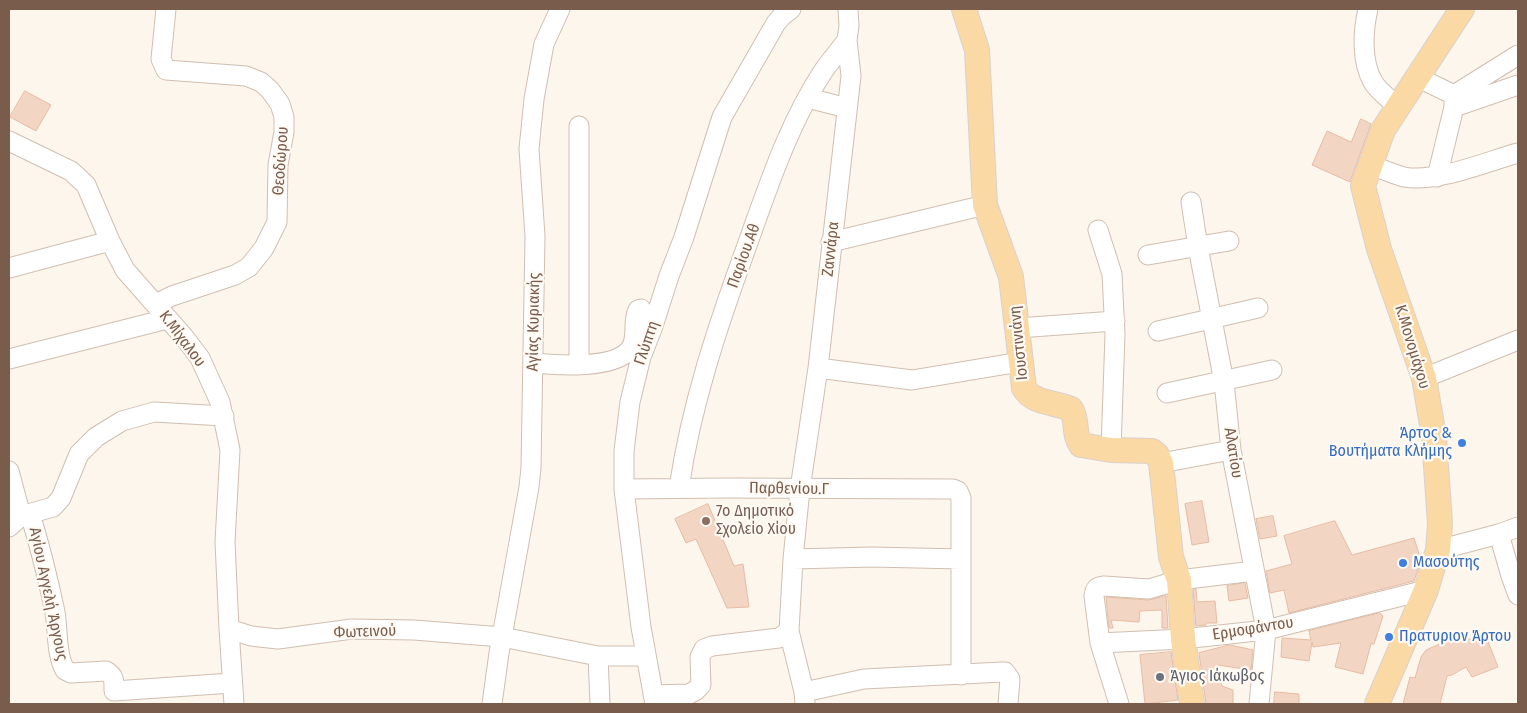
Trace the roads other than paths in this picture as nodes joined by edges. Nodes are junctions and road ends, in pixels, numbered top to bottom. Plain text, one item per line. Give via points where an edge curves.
1 (166, 9) edge
2 (560, 9) edge
3 (791, 9) edge
4 (848, 9) edge
5 (964, 9) edge
6 (1368, 9) edge
7 (1462, 9) edge
8 (847, 40) junction
9 (1518, 55) edge
10 (1417, 77) junction
11 (1518, 85) edge
12 (808, 98) junction
13 (1454, 101) junction
14 (1398, 107) junction
15 (847, 108) junction
16 (579, 126) dead end
17 (9, 141) edge
18 (1518, 153) edge
19 (1371, 166) junction
20 (1437, 177) junction
21 (1191, 202) dead end
22 (985, 205) junction
23 (1098, 230) dead end
24 (110, 241) junction
25 (1228, 241) dead end
26 (832, 242) junction
27 (1198, 247) junction
28 (1148, 256) dead end
29 (9, 268) edge
30 (1258, 308) dead end
31 (162, 311) junction
32 (1212, 318) junction
33 (1115, 321) junction
34 (1018, 328) junction
35 (1158, 331) dead end
36 (1518, 342) edge
37 (641, 357) junction
38 (9, 359) edge
39 (1020, 362) junction
40 (533, 363) junction
41 (579, 365) junction
42 (818, 368) junction
43 (1272, 370) dead end
44 (1424, 378) junction
45 (1224, 382) junction
46 (1167, 393) dead end
47 (224, 416) junction
48 (1111, 450) junction
49 (1231, 450) junction
50 (1161, 463) junction
51 (9, 471) edge
52 (679, 488) junction
53 (624, 489) junction
54 (800, 489) junction
55 (20, 519) edge
56 (1518, 527) edge
57 (1499, 534) junction
58 (1438, 550) junction
59 (793, 559) junction
60 (961, 559) junction
61 (1254, 571) junction
62 (1179, 580) junction
63 (1518, 595) edge
64 (1415, 598) junction
65 (229, 629) junction
66 (1266, 630) junction
67 (789, 631) junction
68 (502, 637) junction
69 (1183, 639) junction
70 (1100, 643) junction
71 (598, 656) junction
72 (645, 656) junction
73 (960, 674) junction
74 (232, 683) junction
75 (804, 698) edge
76 (654, 700) edge
77 (234, 704) edge
78 (492, 704) edge
79 (600, 704) edge
80 (1008, 704) edge
81 (1119, 704) edge
82 (1192, 704) edge
83 (1260, 704) edge
84 (1377, 704) edge

1 - 31 street, Θεοδώρου via 161,59 166,70 246,76 261,82 280,104 284,132 278,165 277,222 264,248 249,267 235,275 172,296
2 - 40 street, Αγίας Κυριακής via 544,44 529,149 535,236
3 - 37 street, Γλύπτη via 776,23 722,117
4 - 8 street, Ζαννάρα
5 - 22 main road, Ιουστινιάνη via 977,50
6 - 14 street via 1364,24 1366,60 1373,83
7 - 10 main road, Κ.Μονομάχου
8 - 12 street, Παρίου.Αθ
8 - 15 street, Ζαννάρα via 851,76
9 - 13 street
10 - 13 street
10 - 14 main road, Κ.Μονομάχου
11 - 13 street
12 - 15 street
12 - 52 street, Παρίου.Αθ via 764,200 707,361
13 - 20 street
14 - 19 main road, Κ.Μονομάχου via 1383,130
15 - 26 street, Ζαννάρα
16 - 41 street
17 - 24 street, Κ.Μίχαλου via 79,178 86,186
18 - 20 street
19 - 20 street via 1403,176
19 - 44 main road, Κ.Μονομάχου via 1363,186 1377,242
21 - 27 street, Αλατίου
22 - 26 street
22 - 34 main road, Ιουστινιάνη via 1011,277
23 - 33 street via 1112,274
24 - 29 street
24 - 31 street, Κ.Μίχαλου via 125,270
25 - 27 street
26 - 42 street, Ζαννάρα
27 - 28 street
27 - 32 street, Αλατίου
30 - 32 street
31 - 38 street
31 - 47 street, Κ.Μίχαλου via 200,358
32 - 35 street
32 - 45 street, Αλατίου
33 - 34 street
33 - 48 street
34 - 39 main road, Ιουστινιάνη
36 - 44 street
37 - 41 street via 644,314 641,309 635,318 632,346 625,354 607,362
37 - 53 street, Γλύπτη via 627,418
39 - 42 street via 912,380
39 - 48 main road, Ιουστινιάνη via 1027,393 1071,409 1075,432 1082,445
40 - 41 street
40 - 68 street, Αγίας Κυριακής via 529,487
42 - 54 street, Ζαννάρα
43 - 45 street
44 - 58 main road, Κ.Μονομάχου via 1434,437 1440,524
45 - 46 street
45 - 49 street, Αλατίου
47 - 55 street via 154,412 122,421 96,437 79,454 53,507
47 - 65 street, Κ.Μίχαλου via 230,460 225,542
48 - 50 main road, Ιουστινιάνη via 1152,451
49 - 50 street
49 - 61 street, Αλατίου
50 - 62 main road via 1171,557
51 - 55 street
52 - 53 street, Παρθενίου.Γ
52 - 54 street, Παρθενίου.Γ
53 - 72 street, Γλύπτη
54 - 59 street, Ζαννάρα
54 - 60 street, Παρθενίου.Γ via 958,491 961,498
55 - 74 street, Αγίου Αγγελή Άργους via 50,587 65,670 71,673 106,671 114,678 114,691
56 - 57 street
57 - 58 street
57 - 63 street
58 - 64 main road, Κ.Μονομάχου
59 - 60 street
59 - 67 street, Ζαννάρα
60 - 73 street
61 - 62 street
61 - 66 street, Αλατίου
62 - 69 main road
62 - 70 street via 1149,589 1097,587 1094,596
64 - 66 street, Ερμοφάντου
64 - 84 main road, Κ.Μονομάχου
65 - 68 street, Φωτεινού via 278,639 352,629
65 - 74 street, Κ.Μίχαλου
66 - 69 street, Ερμοφάντου
66 - 83 street, Αλατίου
67 - 75 street, Ζαννάρα
67 - 76 street via 778,638 712,646 704,650 700,656 701,685 688,694
68 - 71 street, Φωτεινού
68 - 78 street, Αγίας Κυριακής
69 - 70 street, Ερμοφάντου
69 - 82 main road
70 - 81 street
71 - 72 street, Φωτεινού
71 - 79 street
72 - 76 street, Γλύπτη
73 - 75 street via 864,679
73 - 80 street via 1005,672 1010,679
74 - 77 street, Κ.Μίχαλου

